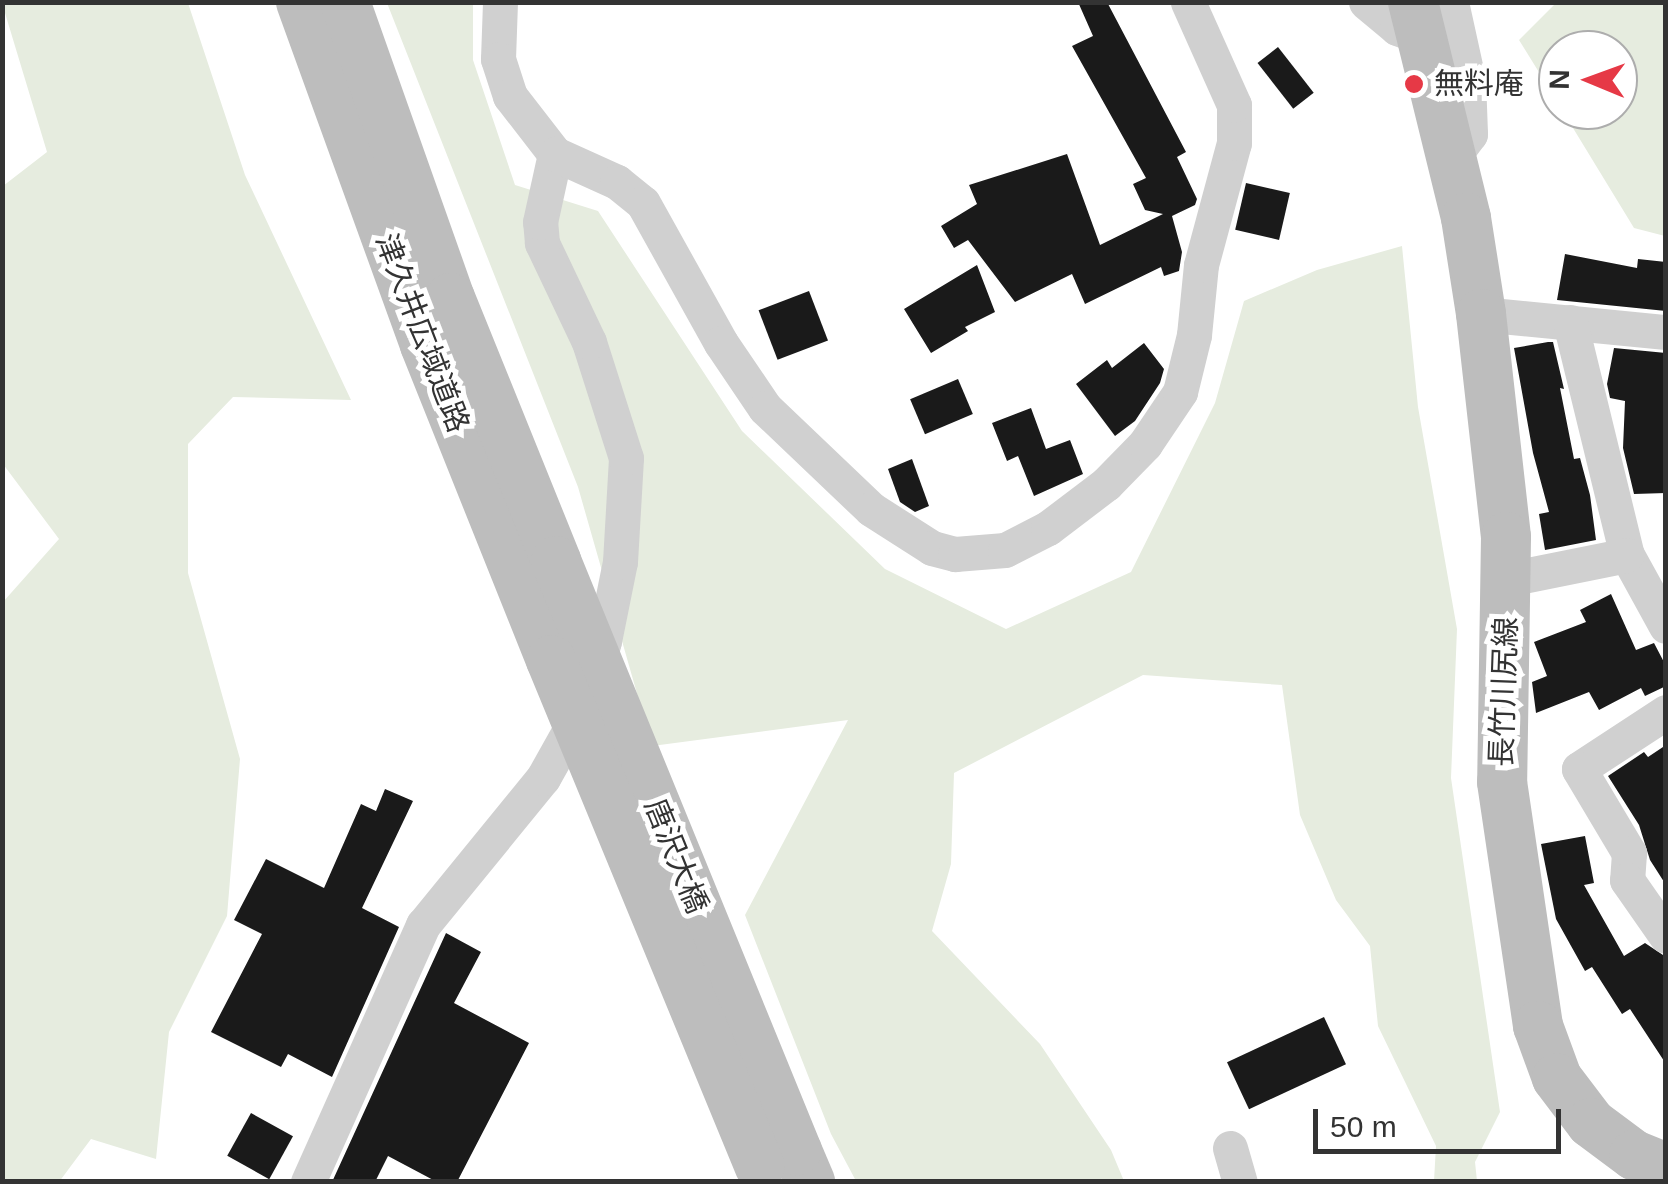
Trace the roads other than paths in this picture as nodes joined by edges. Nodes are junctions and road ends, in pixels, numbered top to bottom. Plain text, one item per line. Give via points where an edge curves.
1 (300, 2) edge
2 (345, 2) edge
3 (500, 2) edge
4 (1188, 2) edge
5 (1366, 2) edge
6 (1428, 14) edge
7 (555, 154) junction
8 (1481, 314) junction
9 (1570, 322) junction
10 (1666, 332) edge
11 (1627, 555) junction
12 (556, 562) joint
13 (1508, 580) junction
14 (1666, 626) edge
15 (552, 660) joint
16 (1666, 712) edge
17 (1666, 936) edge
18 (1666, 1168) edge
19 (783, 1170) edge
20 (308, 1182) edge

1 - 15 main road, 津久井広域道路 via 432,362
2 - 12 main road, 津久井広域道路 via 431,248
3 - 7 street via 498,59 510,96
4 - 7 street via 1234,106 1234,142 1201,264 1180,392 1145,444 1106,484 1005,550 955,554 932,548 871,509 766,408 721,344 643,202 617,182
5 - 6 street via 1397,28
6 - 8 main road, 長竹川尻線
7 - 20 street via 540,222 542,243 589,342 626,458 620,562 604,641 590,694 543,778 423,925
8 - 9 street
8 - 13 main road, 長竹川尻線
9 - 10 street
9 - 11 street
11 - 13 street
11 - 14 street
12 - 19 main road, 唐沢大橋, bridge
13 - 18 main road, 長竹川尻線 via 1502,782 1543,1046 1590,1124
15 - 19 main road, 唐沢大橋, bridge
16 - 17 street via 1579,770 1629,853 1626,880

